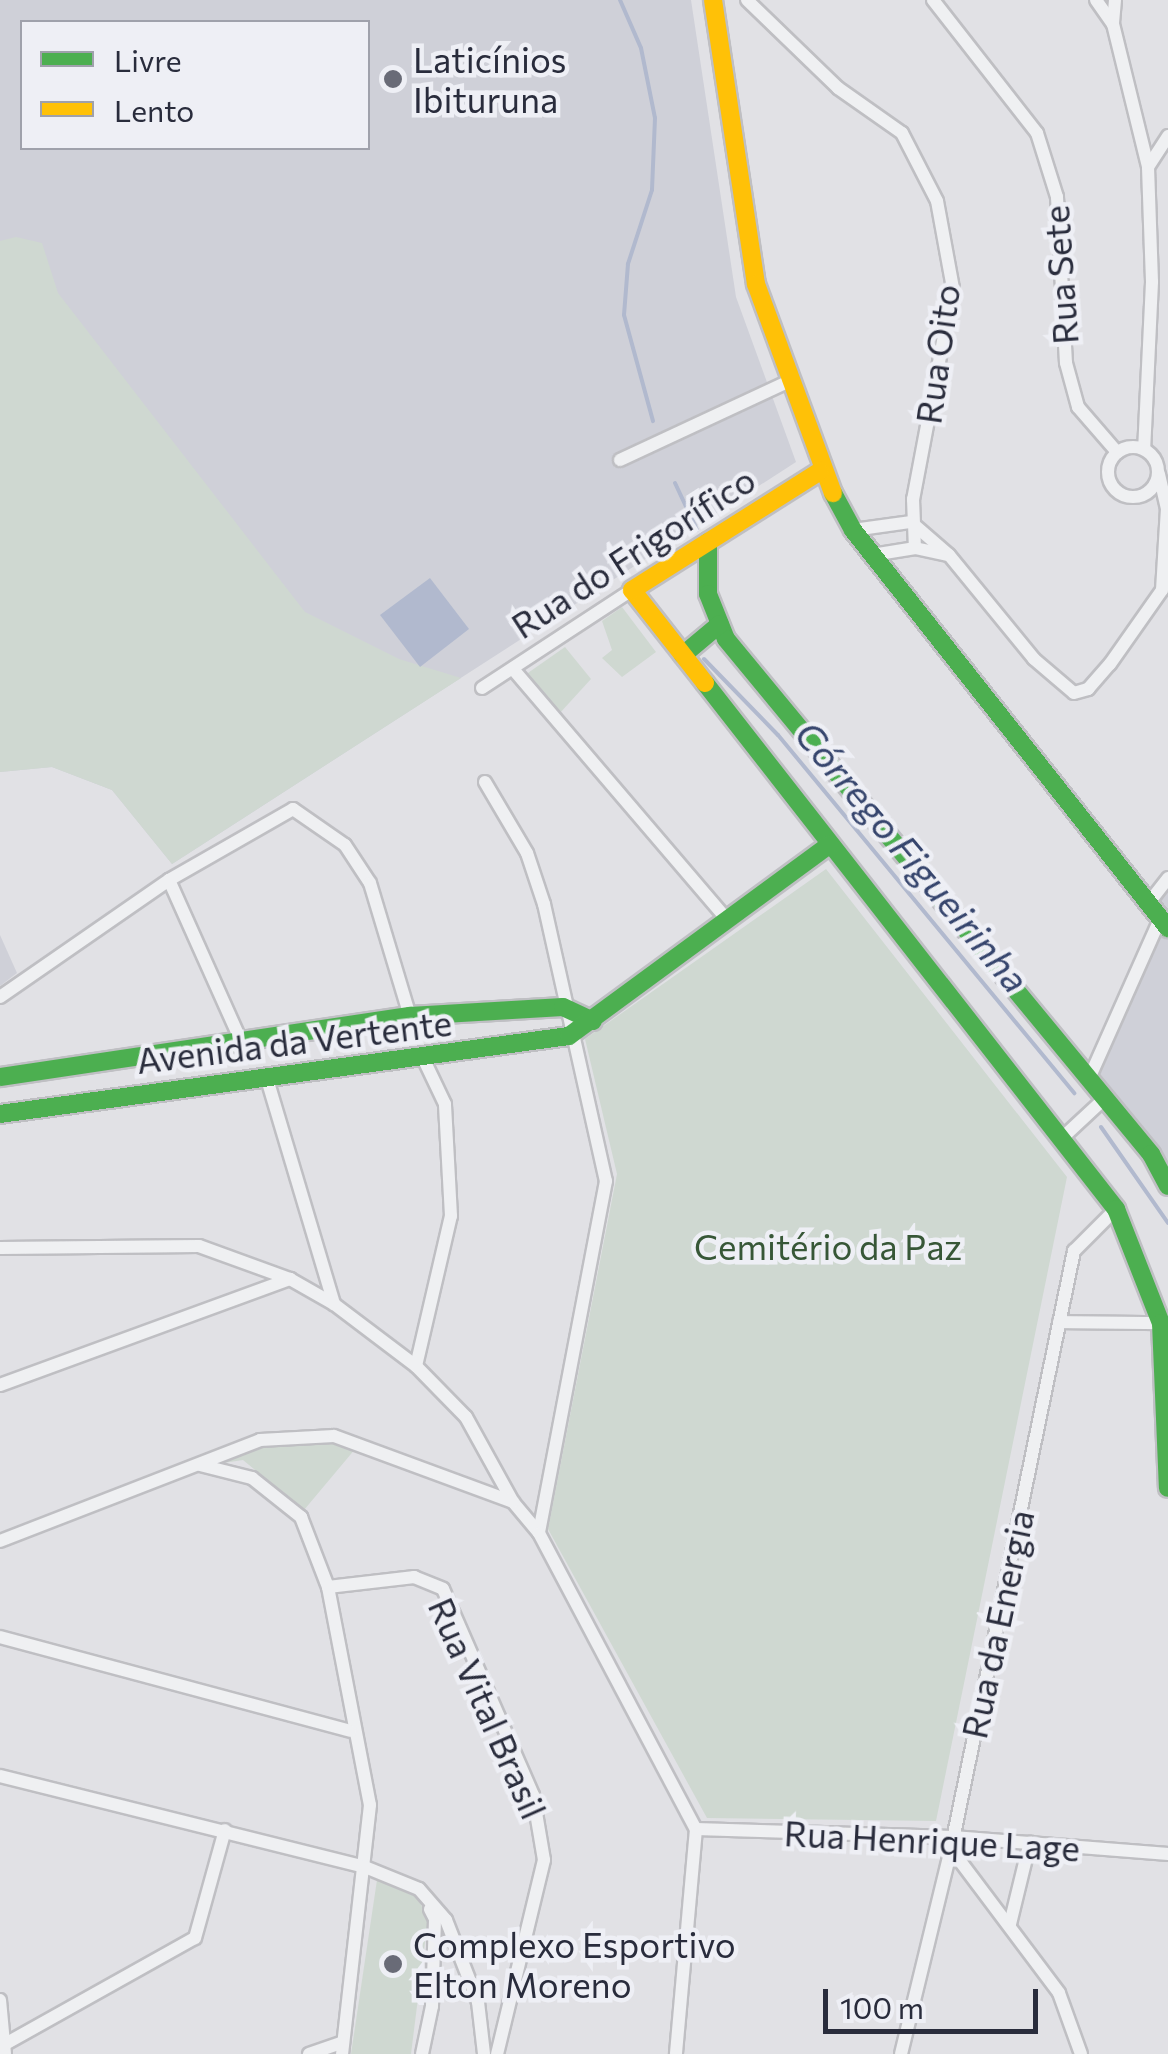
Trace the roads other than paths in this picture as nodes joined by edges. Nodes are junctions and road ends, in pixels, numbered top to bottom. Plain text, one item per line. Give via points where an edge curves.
1 (713, 0) edge
2 (748, 0) edge
3 (933, 0) edge
4 (1096, 0) edge
5 (1114, 0) edge
6 (1113, 24) junction
7 (1168, 136) edge
8 (1148, 167) junction
9 (787, 382) junction
10 (1144, 449) junction
11 (1118, 452) junction
12 (620, 460) dead end
13 (820, 471) junction
14 (1159, 474) junction
15 (912, 522) junction
16 (852, 530) junction
17 (708, 542) junction
18 (914, 548) junction
19 (949, 555) junction
20 (872, 556) junction
21 (632, 590) junction
22 (720, 624) junction
23 (683, 655) junction
24 (513, 669) junction
25 (482, 688) dead end
26 (484, 782) dead end
27 (830, 845) junction
28 (1168, 878) edge
29 (168, 880) junction
30 (1151, 900) junction
31 (728, 922) junction
32 (1164, 923) edge
33 (0, 996) edge
34 (563, 1007) junction
35 (410, 1016) junction
36 (593, 1021) junction
37 (568, 1036) junction
38 (240, 1039) junction
39 (424, 1060) junction
40 (0, 1076) edge
41 (267, 1079) junction
42 (1088, 1082) junction
43 (1104, 1099) junction
44 (0, 1114) edge
45 (1061, 1139) junction
46 (1168, 1186) edge
47 (1116, 1209) junction
48 (0, 1248) edge
49 (290, 1278) junction
50 (334, 1304) junction
51 (1059, 1322) junction
52 (1161, 1323) junction
53 (416, 1366) junction
54 (0, 1384) edge
55 (200, 1465) junction
56 (1168, 1488) edge
57 (513, 1502) junction
58 (539, 1533) junction
59 (0, 1541) edge
60 (328, 1587) junction
61 (0, 1636) edge
62 (351, 1731) junction
63 (0, 1776) edge
64 (696, 1829) junction
65 (225, 1830) junction
66 (1030, 1842) junction
67 (952, 1843) junction
68 (1168, 1854) edge
69 (364, 1867) junction
70 (419, 1889) junction
71 (1010, 1924) junction
72 (0, 2000) edge
73 (342, 2048) edge
74 (6, 2049) edge
75 (309, 2054) edge
76 (422, 2054) edge
77 (484, 2054) edge
78 (497, 2054) edge
79 (676, 2054) edge
80 (901, 2054) edge
81 (1081, 2054) edge

1 - 9 street via 756,284
2 - 15 street, Rua Oito via 838,88 902,133 937,201 954,288
3 - 11 street, Rua Sete via 1037,133 1058,197 1066,363 1078,407
4 - 6 street
5 - 6 street
6 - 8 street
7 - 8 street
8 - 10 street via 1152,282
9 - 12 street
9 - 13 street
10 - 11 street
10 - 14 street
11 - 14 street via 1108,475 1122,496 1146,494
13 - 16 street
13 - 17 street, Rua do Frigorífico
14 - 19 street via 1167,509 1162,590 1088,689 1074,693 1034,658
15 - 16 street
15 - 18 street, Rua Oito
15 - 19 street
16 - 20 street
17 - 21 street, Rua do Frigorífico
17 - 22 street via 708,594
18 - 19 street
18 - 20 street
20 - 30 street
21 - 23 street
21 - 24 street, Rua do Frigorífico
22 - 23 street
22 - 42 street via 726,640
23 - 27 street
24 - 25 street, Rua do Frigorífico
24 - 31 street
26 - 34 street via 527,854 544,904
27 - 31 street, Avenida da Vertente
27 - 45 street
28 - 30 street
29 - 33 street
29 - 35 street via 293,809 346,845 370,883
29 - 38 street
30 - 32 street
31 - 36 street, Avenida da Vertente
32 - 42 street
34 - 35 street, Avenida da Vertente
34 - 36 street, Avenida da Vertente
34 - 37 street
35 - 38 street, Avenida da Vertente
36 - 37 street, Avenida da Vertente
37 - 39 street, Avenida da Vertente
37 - 58 street via 589,1088 606,1181
38 - 40 street, Avenida da Vertente
39 - 41 street, Avenida da Vertente
39 - 53 street via 445,1104 451,1216
41 - 44 street, Avenida da Vertente
41 - 50 street
42 - 43 street
43 - 45 street
43 - 46 street via 1151,1154
45 - 47 street
47 - 51 street, Rua da Energia via 1074,1252
47 - 52 street
48 - 49 street via 199,1246
49 - 50 street
49 - 54 street
50 - 53 street
51 - 52 street
51 - 67 street, Rua da Energia
52 - 56 street
53 - 57 street via 466,1417
55 - 57 street via 260,1440 334,1436
55 - 59 street
55 - 60 street via 252,1478 301,1517
57 - 58 street
58 - 64 street
60 - 62 street
60 - 78 street, Rua Vital Brasil via 402,1577 443,1590 533,1795 544,1860
61 - 62 street
62 - 69 street via 370,1805
63 - 65 street
64 - 67 street, Rua Henrique Lage
64 - 79 street
65 - 69 street
65 - 74 street via 195,1938
66 - 67 street, Rua Henrique Lage
66 - 68 street, Rua Henrique Lage
66 - 71 street
67 - 71 street
67 - 80 street, Rua da Energia
69 - 70 street
69 - 73 street
70 - 76 street via 435,1919 432,2006
70 - 77 street via 446,1920 478,2002
71 - 81 street via 1059,1993
72 - 74 street
73 - 75 street

